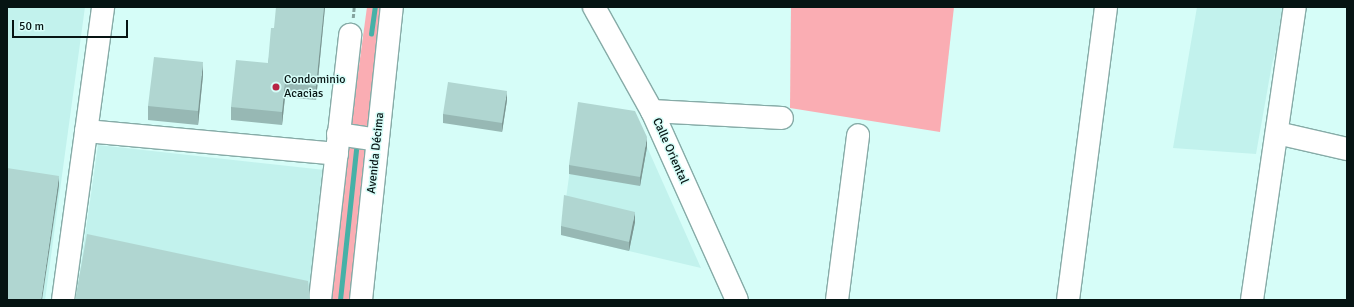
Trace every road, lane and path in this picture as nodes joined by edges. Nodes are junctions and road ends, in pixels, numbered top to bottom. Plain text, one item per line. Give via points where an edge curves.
1 (103, 7) edge
2 (392, 7) edge
3 (594, 7) edge
4 (1106, 7) edge
5 (1295, 7) edge
6 (350, 35) dead end
7 (652, 111) junction
8 (782, 118) dead end
9 (86, 131) junction
10 (1277, 133) junction
11 (858, 136) dead end
12 (378, 140) junction
13 (337, 144) junction
14 (1347, 149) edge
15 (63, 300) edge
16 (320, 300) edge
17 (361, 300) edge
18 (737, 300) edge
19 (837, 300) edge
20 (1068, 300) edge
21 (1252, 300) edge

1 - 9 street
2 - 12 street, Avenida Décima
3 - 7 street, Calle Oriental
4 - 20 street
5 - 10 street
6 - 13 street
7 - 8 street
7 - 18 street, Calle Oriental
9 - 13 street
9 - 15 street
10 - 14 street
10 - 21 street
11 - 19 street
12 - 13 street
12 - 17 street, Avenida Décima
13 - 16 street

